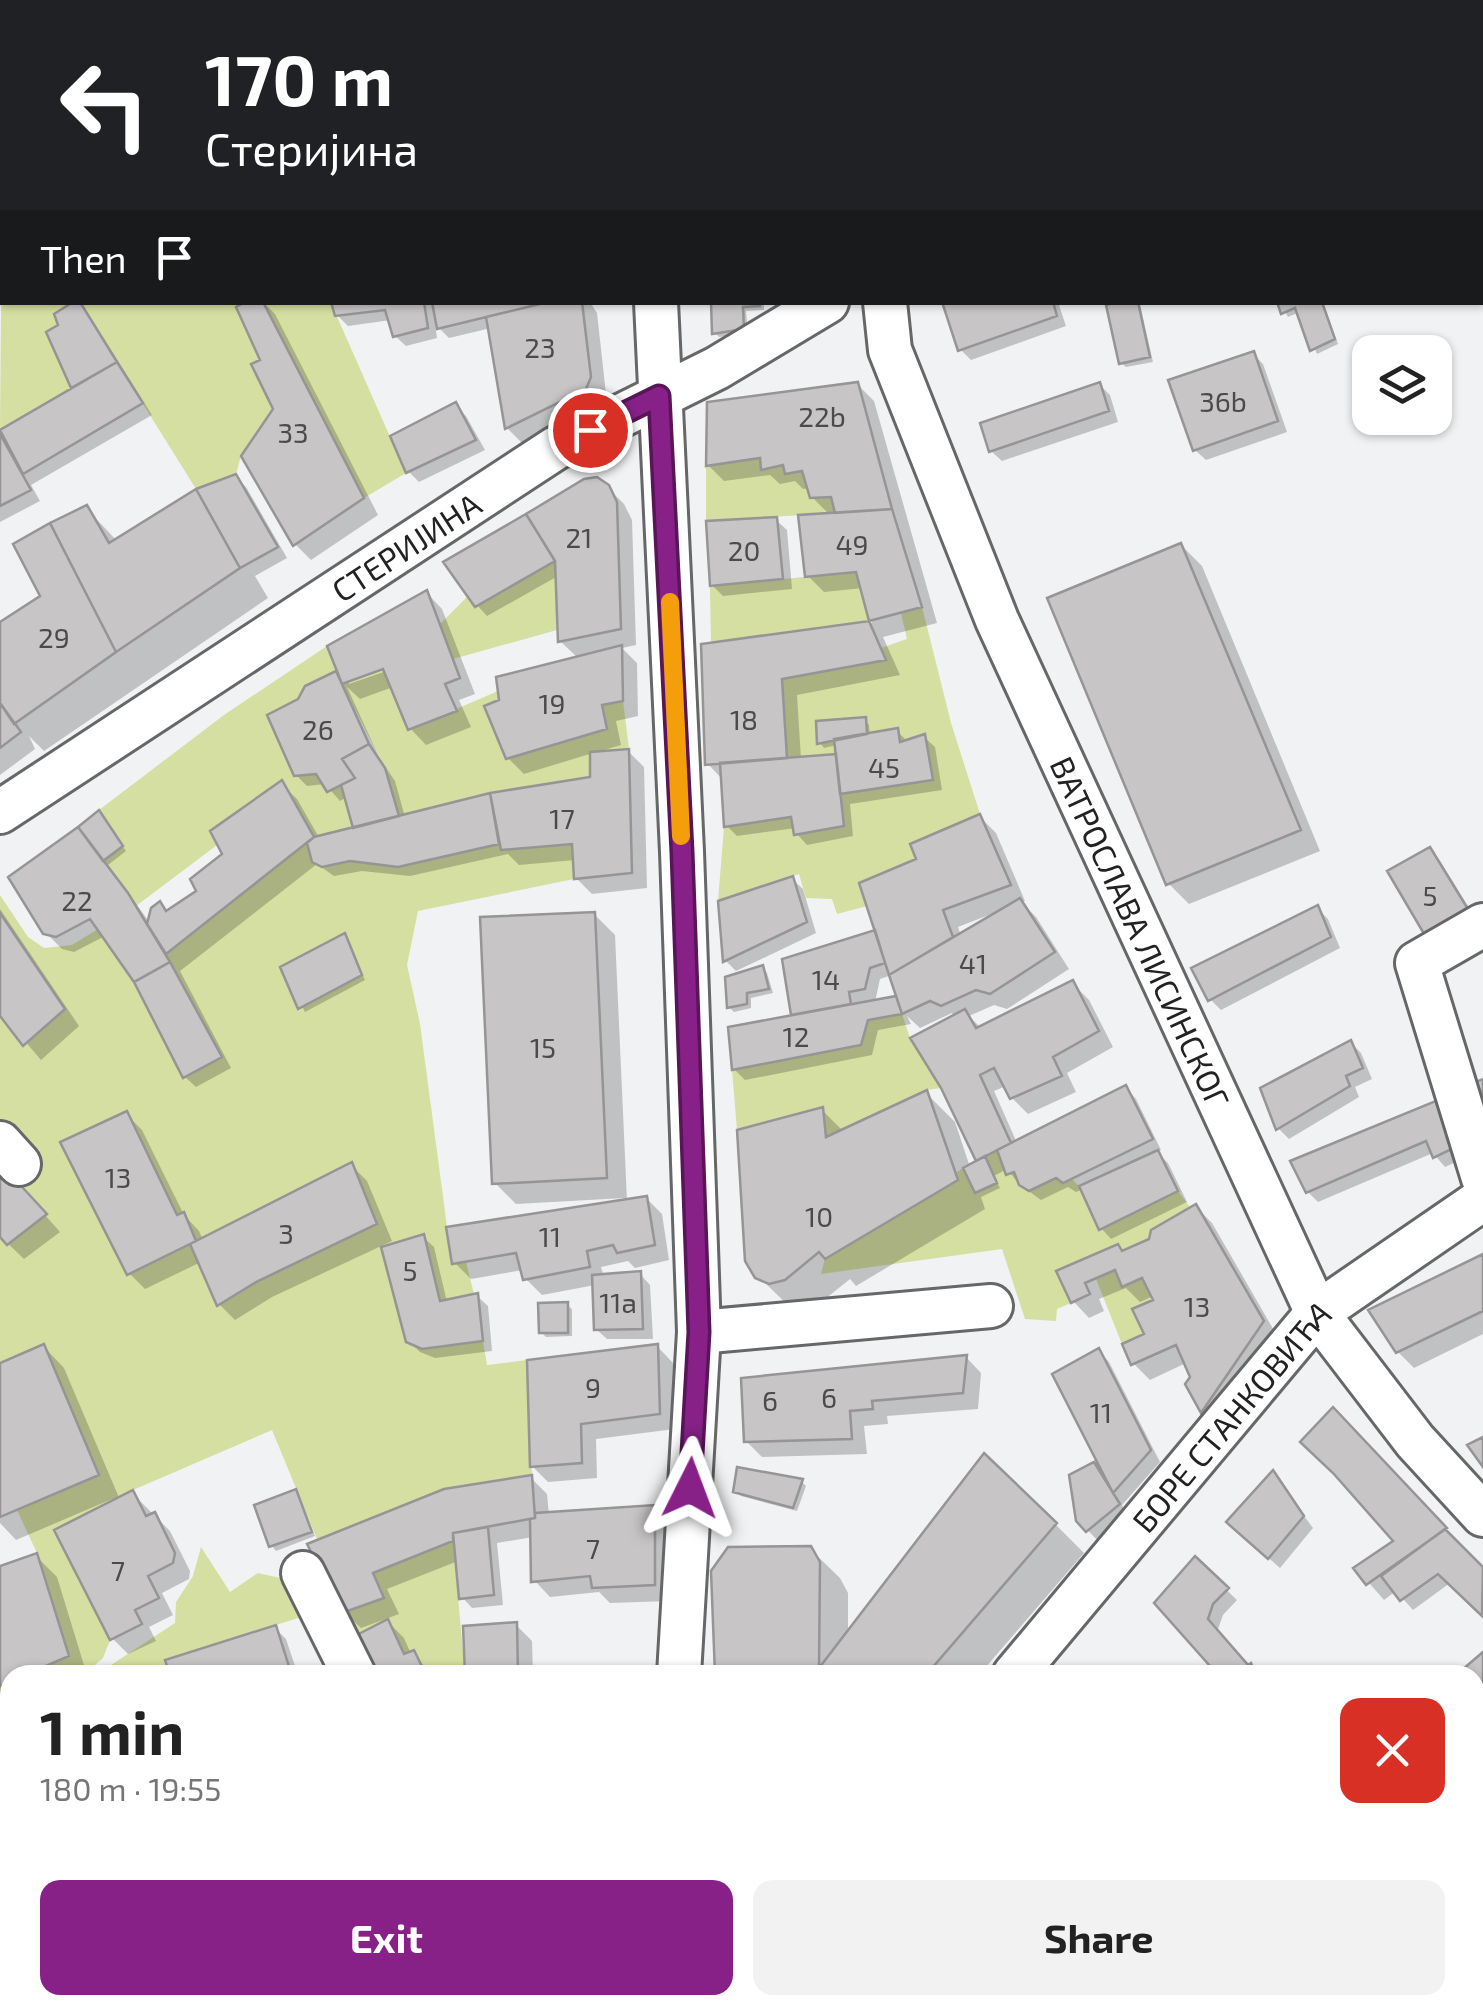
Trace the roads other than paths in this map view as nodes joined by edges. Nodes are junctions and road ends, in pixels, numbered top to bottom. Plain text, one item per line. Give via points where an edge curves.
1 (656, 305) edge
2 (822, 305) edge
3 (886, 305) edge
4 (659, 396) junction
5 (0, 812) edge
6 (1483, 924) edge
7 (1483, 1178) edge
8 (1483, 1199) edge
9 (991, 1306) dead end
10 (1317, 1313) junction
11 (699, 1332) junction
12 (1483, 1515) edge
13 (302, 1572) dead end
14 (349, 1665) edge
15 (680, 1665) edge
16 (1022, 1665) edge

1 - 4 street
2 - 4 street, СТЕРИЈИНА
3 - 10 street, ВАТРОСЛАВА ЛИСИНСКОГ via 890,350 997,620
4 - 5 street, СТЕРИЈИНА via 556,448
4 - 11 street
6 - 7 street via 1416,963
8 - 10 street, БОРЕ СТАНКОВИЋА
9 - 11 street
10 - 12 street, ВАТРОСЛАВА ЛИСИНСКОГ via 1414,1441
10 - 16 street, БОРЕ СТАНКОВИЋА
11 - 15 street
13 - 14 street

